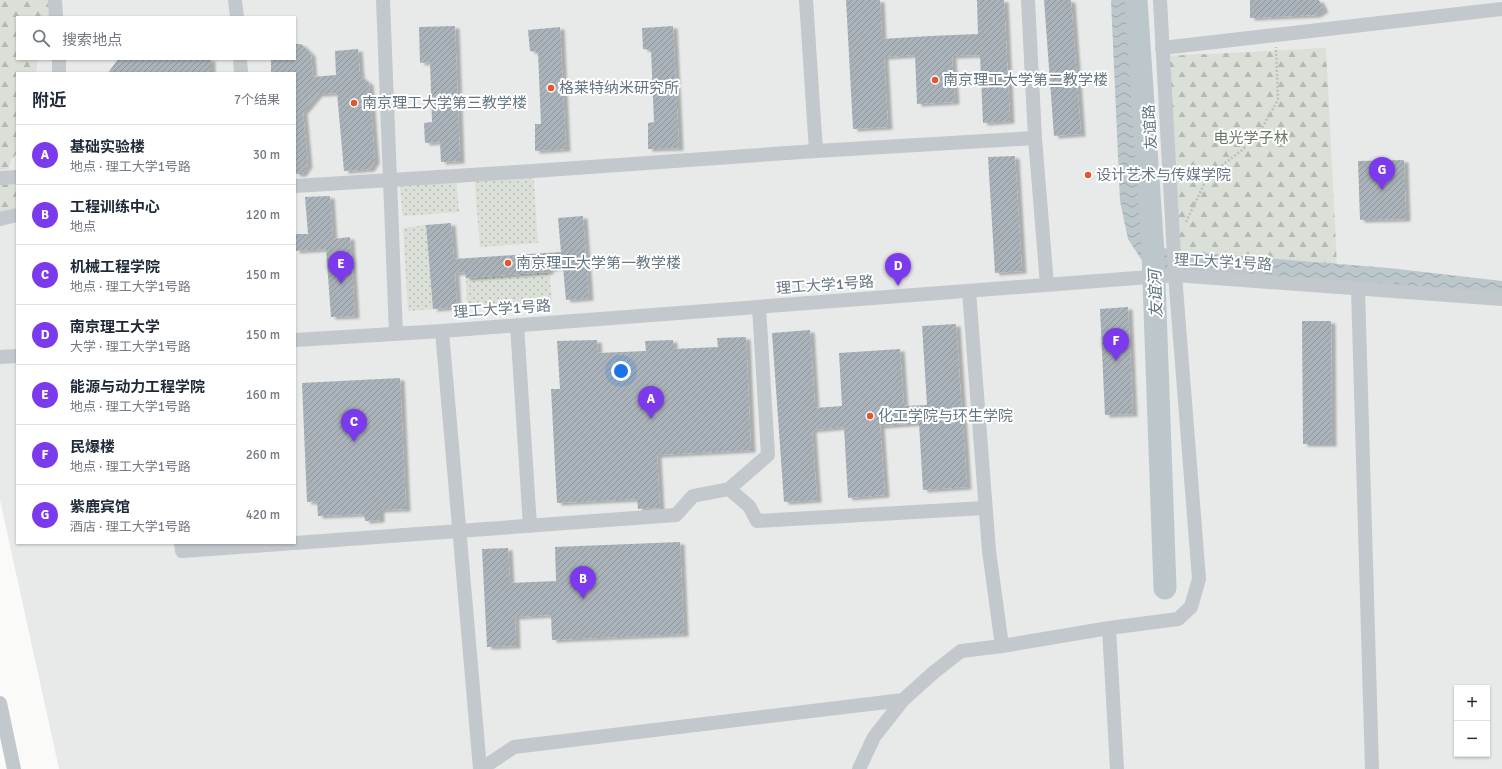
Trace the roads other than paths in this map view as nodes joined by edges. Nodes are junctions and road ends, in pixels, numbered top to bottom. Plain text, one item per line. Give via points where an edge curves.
1 (55, 0) edge
2 (235, 0) edge
3 (383, 0) edge
4 (806, 0) edge
5 (1028, 0) edge
6 (1160, 0) edge
7 (1502, 9) edge
8 (56, 16) edge
9 (237, 16) edge
10 (1162, 48) junction
11 (59, 60) edge
12 (240, 60) edge
13 (59, 72) edge
14 (241, 72) edge
15 (1035, 138) junction
16 (816, 151) junction
17 (16, 177) edge
18 (0, 178) edge
19 (389, 181) junction
20 (296, 186) edge
21 (16, 215) edge
22 (0, 219) edge
23 (1175, 275) junction
24 (1047, 285) junction
25 (1358, 289) junction
26 (969, 291) junction
27 (1502, 299) edge
28 (759, 307) junction
29 (517, 325) junction
30 (442, 331) junction
31 (396, 334) junction
32 (296, 340) edge
33 (16, 356) edge
34 (0, 357) edge
35 (728, 489) junction
36 (985, 508) junction
37 (530, 526) junction
38 (460, 531) junction
39 (296, 543) edge
40 (181, 544) edge
41 (276, 544) edge
42 (1109, 628) junction
43 (1002, 646) junction
44 (903, 700) junction
45 (0, 703) edge
46 (14, 769) edge
47 (481, 769) edge
48 (859, 769) edge
49 (1117, 769) edge
50 (1372, 769) edge

1 - 8 street
2 - 9 street
3 - 19 street
4 - 16 street
5 - 15 street
6 - 10 street, 友谊路
7 - 10 street
10 - 23 street, 友谊路
11 - 13 street
12 - 14 street
15 - 16 street
15 - 24 street
16 - 19 street
17 - 18 street
19 - 20 street
19 - 31 street
21 - 22 street
23 - 24 street, 理工大学1号路
23 - 25 street, 理工大学1号路
23 - 42 street, 友谊路 via 1199,579 1191,608 1178,619
24 - 26 street, 理工大学1号路
25 - 27 street, 理工大学1号路
25 - 50 street
26 - 28 street, 理工大学1号路
26 - 36 street
28 - 29 street, 理工大学1号路
28 - 35 street via 768,455
29 - 30 street, 理工大学1号路
29 - 37 street
30 - 31 street, 理工大学1号路
30 - 38 street
31 - 32 street, 理工大学1号路
33 - 34 street
35 - 36 street via 749,506 756,521
35 - 37 street via 693,496 676,515
36 - 43 street
37 - 38 street
38 - 39 street
38 - 47 street
40 - 41 street via 182,551
42 - 43 street, 友谊路
42 - 49 street
43 - 44 street, 友谊路 via 961,651
44 - 47 street via 514,747
44 - 48 street, 友谊路 via 874,737
45 - 46 street

